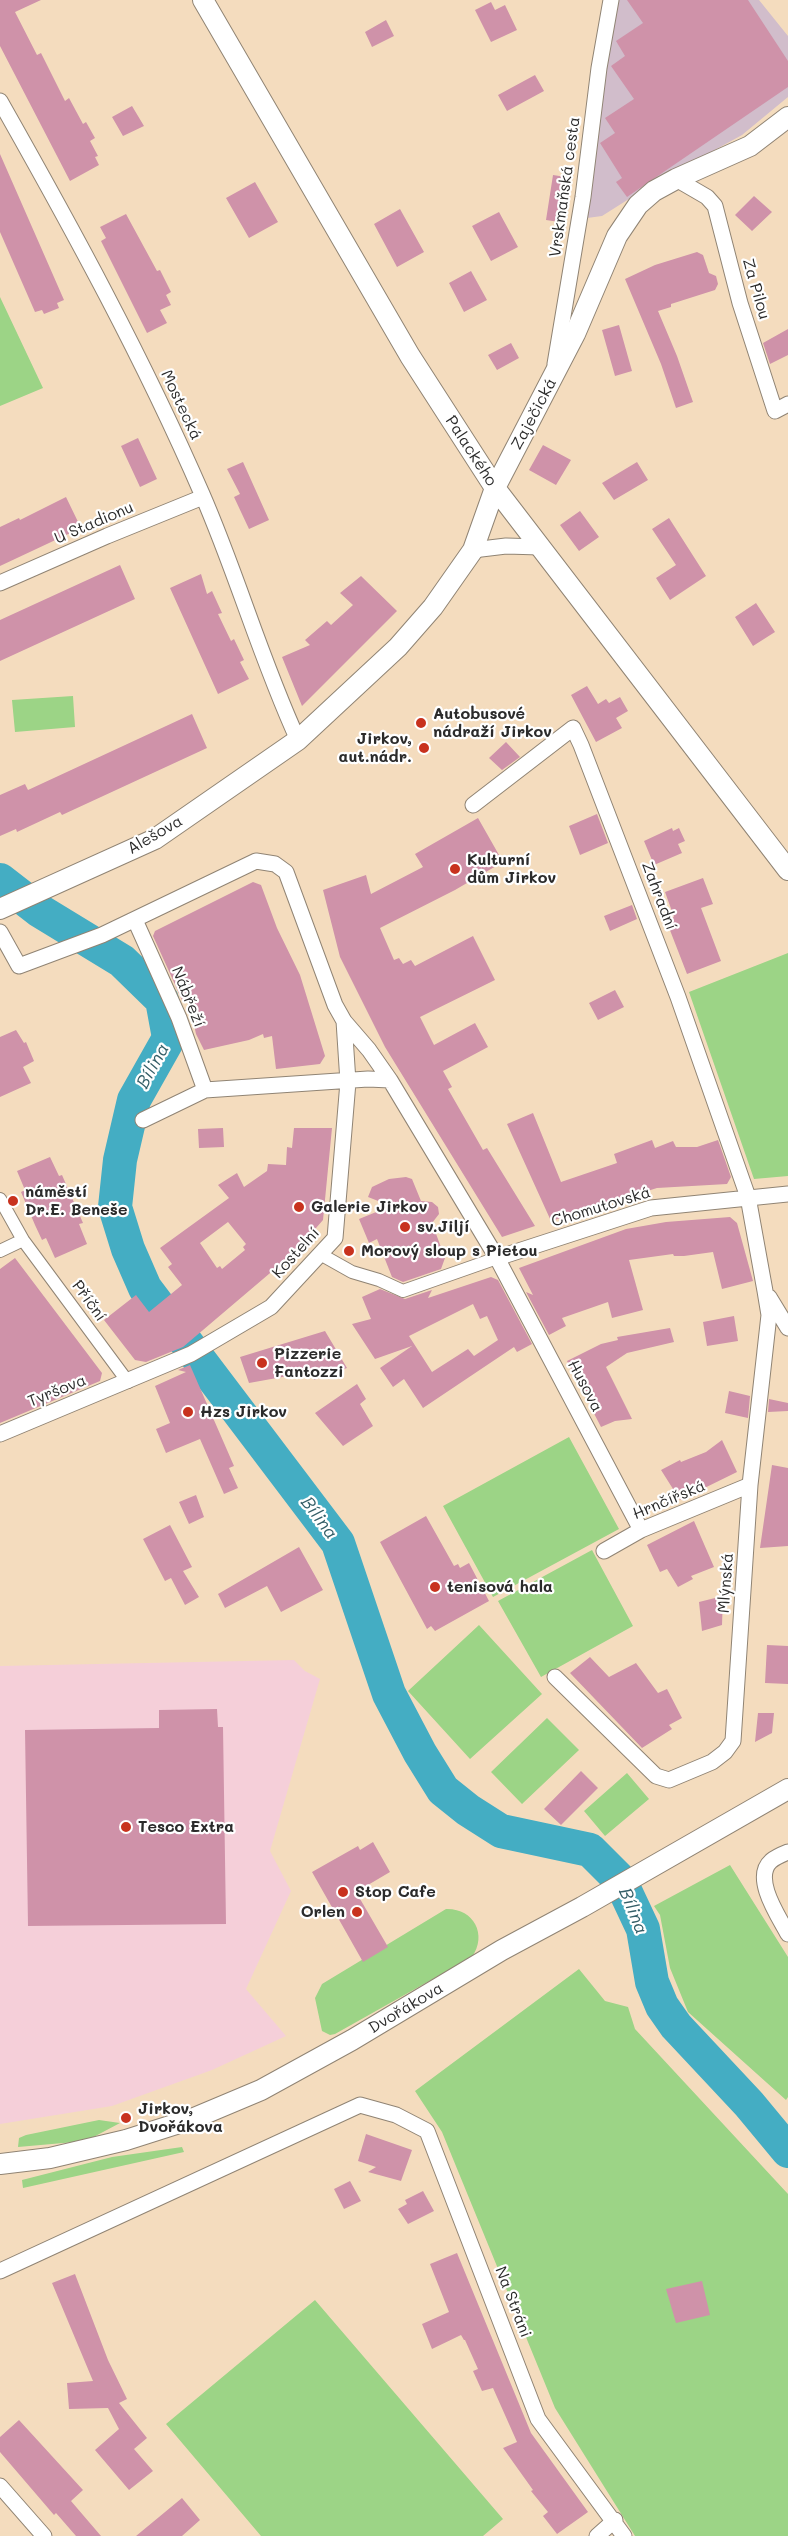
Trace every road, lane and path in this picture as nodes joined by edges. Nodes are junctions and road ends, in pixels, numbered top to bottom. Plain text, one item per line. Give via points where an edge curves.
1 (203, 0) edge
2 (611, 0) edge
3 (0, 101) edge
4 (788, 117) edge
5 (676, 179) junction
6 (552, 379) junction
7 (788, 404) edge
8 (495, 488) junction
9 (203, 497) junction
10 (540, 548) junction
11 (473, 550) junction
12 (0, 584) edge
13 (298, 740) junction
14 (473, 806) dead end
15 (788, 870) edge
16 (0, 909) edge
17 (135, 920) junction
18 (0, 932) edge
19 (344, 1021) junction
20 (390, 1080) junction
21 (348, 1082) junction
22 (205, 1090) junction
23 (143, 1120) dead end
24 (788, 1194) edge
25 (748, 1197) junction
26 (0, 1198) edge
27 (23, 1240) junction
28 (0, 1251) edge
29 (320, 1254) junction
30 (497, 1258) junction
31 (765, 1291) junction
32 (788, 1328) edge
33 (128, 1382) junction
34 (0, 1434) edge
35 (750, 1485) junction
36 (641, 1530) junction
37 (604, 1551) dead end
38 (555, 1677) dead end
39 (788, 1789) edge
40 (788, 1852) edge
41 (788, 1934) edge
42 (0, 2164) edge
43 (0, 2271) edge
44 (0, 2486) edge
45 (615, 2520) junction
46 (44, 2536) edge
47 (597, 2536) edge
48 (624, 2536) edge

1 - 8 street, Palackého via 410,356
2 - 6 street, Vrskmaňská cesta
3 - 9 street, Mostecká via 87,256 162,403
4 - 5 street, Zaječická via 750,146
5 - 6 street, Zaječická via 638,205 617,236
5 - 7 street, Za Pilou via 715,206 740,303 775,411
6 - 8 street, Zaječická
8 - 10 street, Palackého
8 - 11 street, Zaječická
9 - 12 street, U Stadionu
9 - 13 street, Mostecká
10 - 11 street via 506,546
10 - 15 street, Palackého
11 - 13 street, Zaječická via 433,607 398,647
13 - 16 street, Alešova via 155,839
14 - 25 street, Zahradní via 573,728 678,997
17 - 18 street via 19,966
17 - 19 street, Kostelní via 256,861 275,864 285,872
17 - 22 street, Nábřeží via 179,1018
19 - 20 street, Kostelní
19 - 21 street, Kostelní
20 - 21 street
20 - 30 street, Kostelní
21 - 22 street
21 - 29 street, Kostelní via 335,1238
22 - 23 street
24 - 25 street, Chomutovská
25 - 30 street, Chomutovská via 651,1208
25 - 31 street, Mlýnská
26 - 27 street, Příční
27 - 28 street
27 - 33 street, Příční
29 - 30 street via 352,1272 403,1291
29 - 33 street, Kostelní via 271,1307 197,1351
30 - 36 street, Husova
31 - 32 street
31 - 35 street, Mlýnská via 769,1315
33 - 34 street, Tyršova
35 - 36 street, Hrnčířská
35 - 38 street, Mlýnská via 734,1741 726,1752 669,1780 656,1776
36 - 37 street, Hrnčířská
39 - 42 street, Dvořákova via 261,2090 192,2119 126,2140 50,2158
40 - 41 street via 772,1860 765,1881 768,1898
43 - 45 street, Na Stráni via 360,2105 396,2115 427,2131 538,2419
44 - 46 street
45 - 47 street
45 - 48 street, Na Stráni

